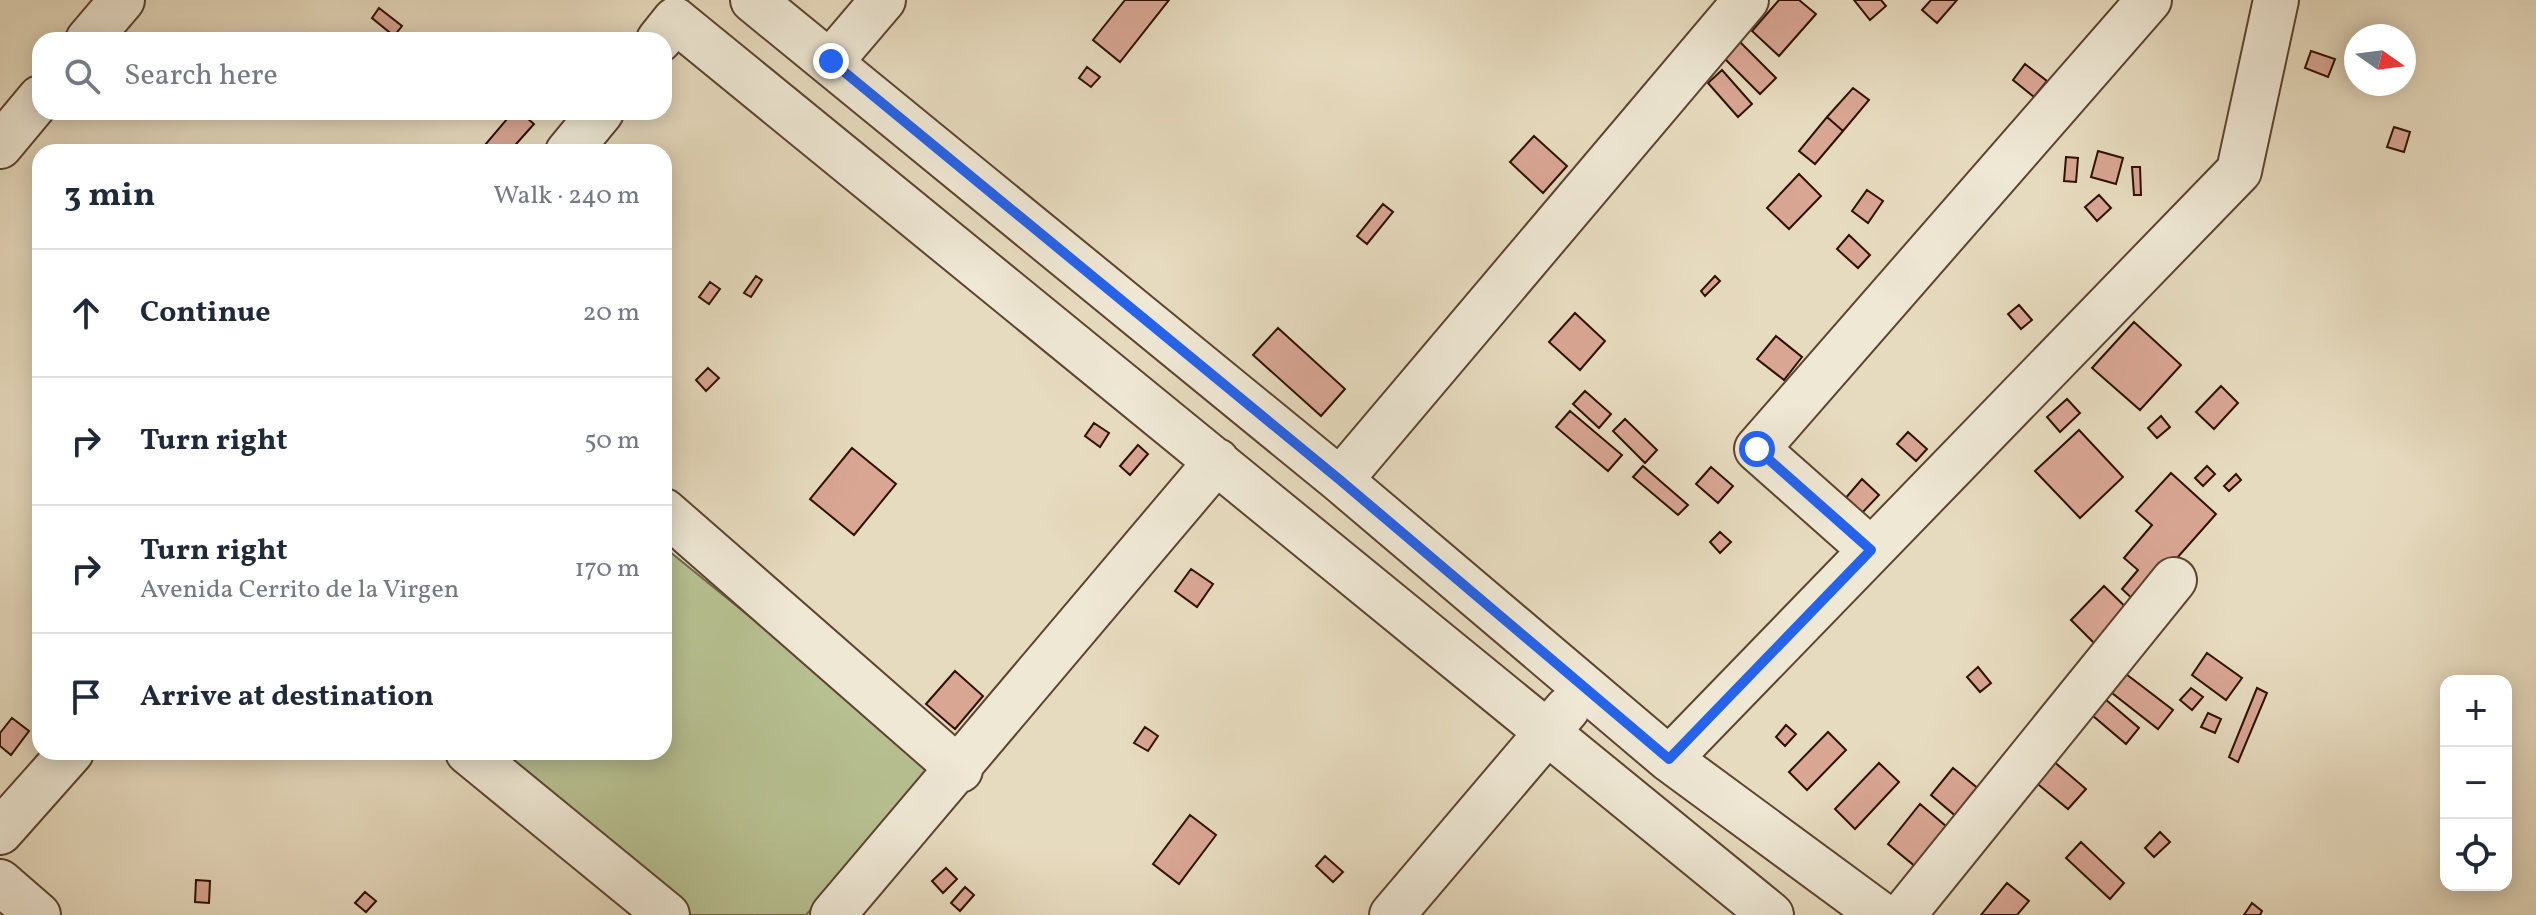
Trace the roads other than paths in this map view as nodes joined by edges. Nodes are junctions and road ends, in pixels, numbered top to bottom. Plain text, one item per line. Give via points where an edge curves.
1 (122, 0) edge
2 (753, 0) edge
3 (883, 0) edge
4 (1746, 0) edge
5 (2149, 0) edge
6 (2276, 0) edge
7 (95, 32) edge
8 (665, 32) edge
9 (831, 61) junction
10 (32, 108) edge
11 (594, 120) edge
12 (575, 144) edge
13 (0, 146) edge
14 (1217, 461) junction
15 (1340, 480) junction
16 (672, 518) edge
17 (1871, 550) junction
18 (2174, 580) dead end
19 (1585, 690) junction
20 (1547, 730) junction
21 (1669, 759) junction
22 (64, 760) edge
23 (478, 760) edge
24 (960, 770) junction
25 (0, 832) edge
26 (0, 882) edge
27 (38, 915) edge
28 (667, 915) edge
29 (833, 915) edge
30 (1392, 915) edge
31 (1771, 915) edge
32 (1881, 915) edge
33 (1903, 915) edge

1 - 7 street
2 - 9 street
3 - 9 street
4 - 15 street
5 - 17 street via 1757,449
6 - 17 street via 2239,171
8 - 14 street via 675,20
9 - 15 street
10 - 13 street
11 - 12 street
14 - 20 street
14 - 24 street
15 - 19 street
16 - 24 street
17 - 21 street
18 - 33 street
19 - 20 street
19 - 21 street
20 - 30 street
20 - 31 street
21 - 32 street
22 - 25 street
23 - 28 street
24 - 29 street
26 - 27 street

